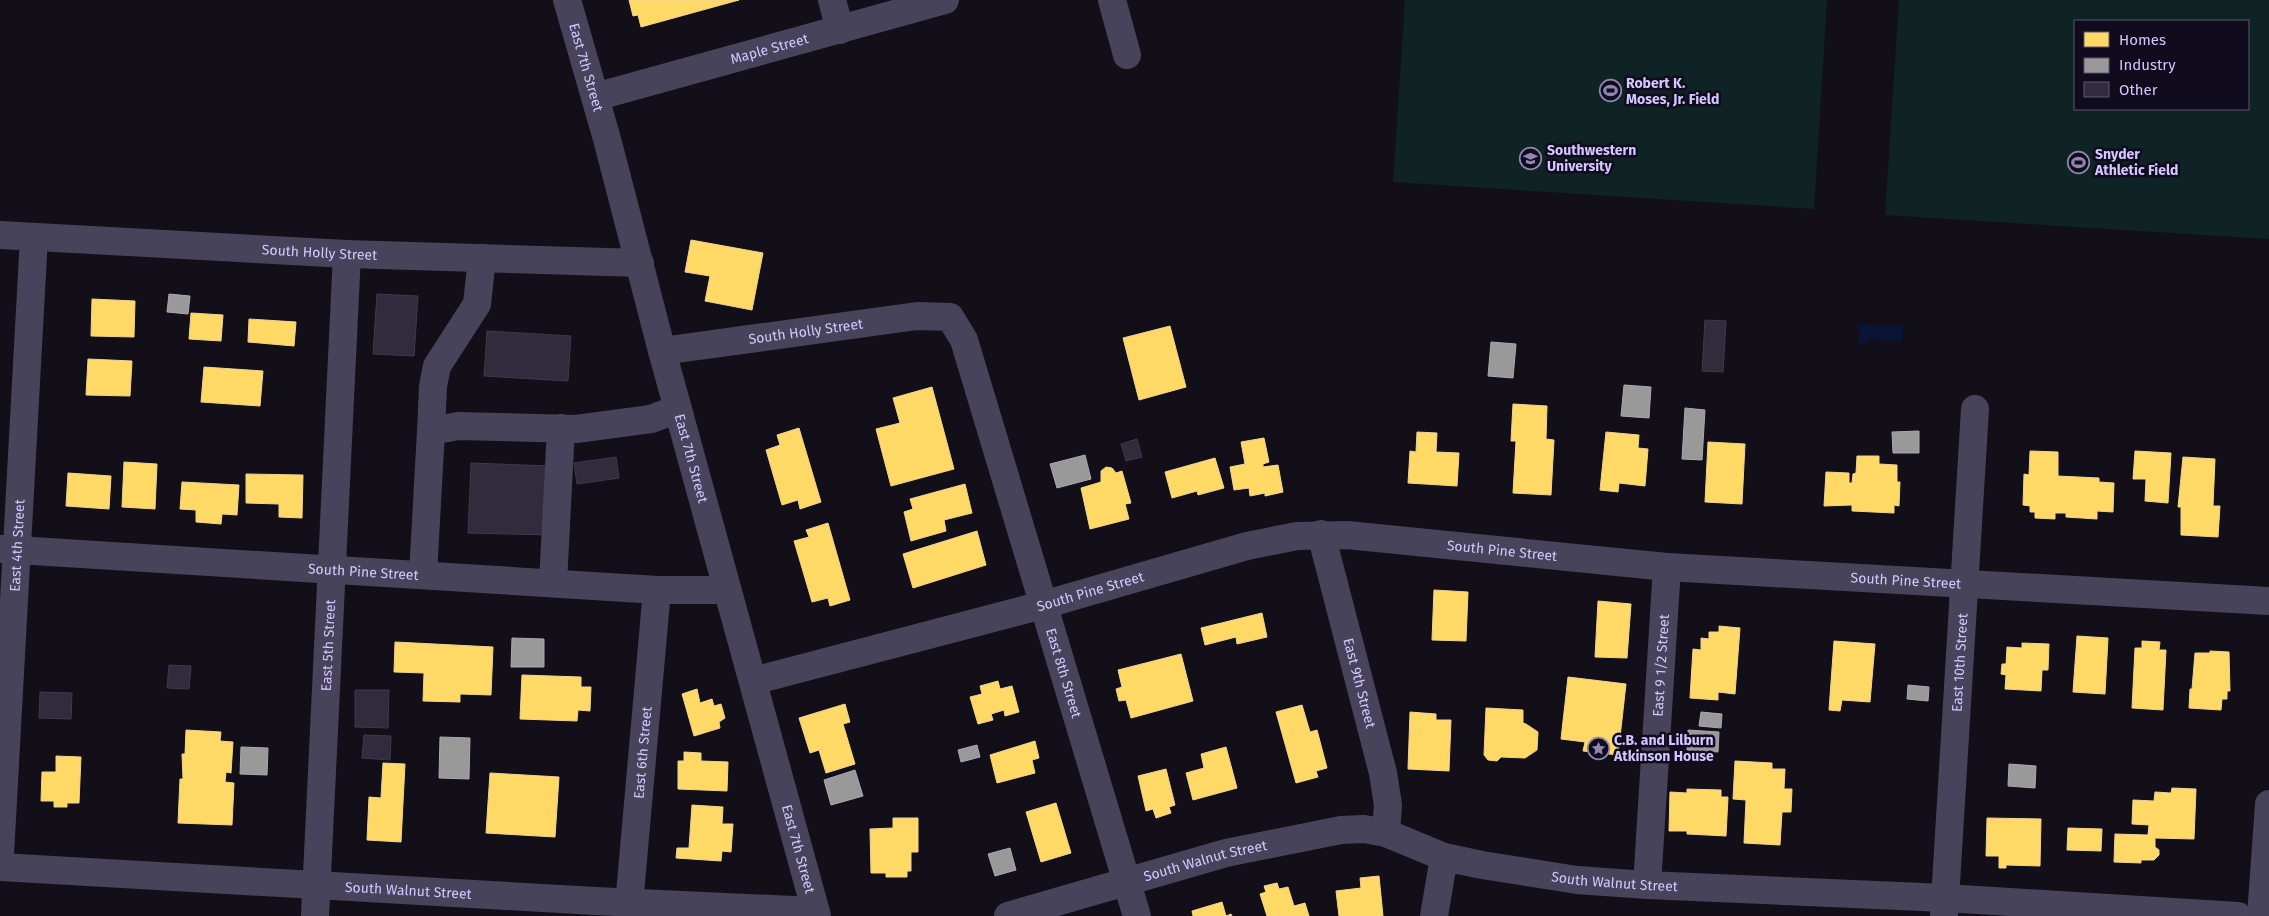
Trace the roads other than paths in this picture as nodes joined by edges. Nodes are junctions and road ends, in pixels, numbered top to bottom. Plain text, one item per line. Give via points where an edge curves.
1 (567, 0) edge
2 (832, 0) edge
3 (945, 0) edge
4 (1112, 0) edge
5 (840, 30) junction
6 (1128, 55) dead end
7 (595, 97) junction
8 (0, 235) edge
9 (34, 237) junction
10 (347, 254) junction
11 (482, 258) junction
12 (640, 263) junction
13 (950, 317) joint
14 (662, 351) junction
15 (678, 409) junction
16 (1975, 409) dead end
17 (562, 428) junction
18 (431, 431) junction
19 (1322, 534) junction
20 (8, 550) edge
21 (1666, 566) junction
22 (332, 570) junction
23 (423, 575) junction
24 (553, 583) junction
25 (1963, 583) junction
26 (657, 590) junction
27 (726, 590) junction
28 (2269, 600) edge
29 (1043, 605) junction
30 (753, 681) junction
31 (2269, 804) edge
32 (1386, 833) junction
33 (0, 855) edge
34 (1444, 857) junction
35 (0, 867) edge
36 (1126, 883) junction
37 (317, 885) junction
38 (1647, 885) junction
39 (1944, 907) edge
40 (629, 909) edge
41 (816, 913) edge
42 (315, 916) edge
43 (1008, 916) edge
44 (1137, 916) edge
45 (1434, 916) edge
46 (2238, 916) edge
47 (2261, 916) edge

1 - 7 street, East 7th Street
2 - 5 street
3 - 5 street, Maple Street
4 - 6 street
5 - 7 street, Maple Street
7 - 12 street, East 7th Street
8 - 9 street, South Holly Street
9 - 10 street, South Holly Street
9 - 20 street, East 4th Street
10 - 11 street, South Holly Street
10 - 22 street, East 5th Street
11 - 12 street, South Holly Street
11 - 18 street via 477,304 437,366
12 - 14 street, East 7th Street
13 - 14 street, South Holly Street via 917,316
13 - 29 street, East 8th Street via 964,340
14 - 15 street, East 7th Street
15 - 17 street via 651,419
15 - 27 street, East 7th Street
16 - 25 street, East 10th Street
17 - 18 street via 458,426
17 - 24 street
18 - 23 street
19 - 21 street, South Pine Street
19 - 29 street, South Pine Street via 1247,546
19 - 32 street, East 9th Street via 1383,773 1388,805
20 - 22 street, South Pine Street
20 - 33 street, East 4th Street
21 - 25 street, South Pine Street
21 - 38 street, East 9 1/2 Street
22 - 23 street, South Pine Street
22 - 37 street, East 5th Street
23 - 24 street, South Pine Street
24 - 26 street, South Pine Street
25 - 28 street, South Pine Street
25 - 39 street, East 10th Street
26 - 27 street, South Pine Street
26 - 40 street, East 6th Street
27 - 30 street, East 7th Street
29 - 30 street, South Pine Street
29 - 36 street, East 8th Street
30 - 41 street, East 7th Street
31 - 47 street
32 - 34 street, South Walnut Street
32 - 36 street, South Walnut Street via 1341,830 1278,841
34 - 38 street, South Walnut Street via 1577,880
34 - 45 street
35 - 37 street, South Walnut Street
36 - 43 street, South Walnut Street
36 - 44 street, East 8th Street
37 - 40 street, South Walnut Street
37 - 42 street, East 5th Street
38 - 39 street, South Walnut Street
39 - 46 street, South Walnut Street
40 - 41 street, South Walnut Street

